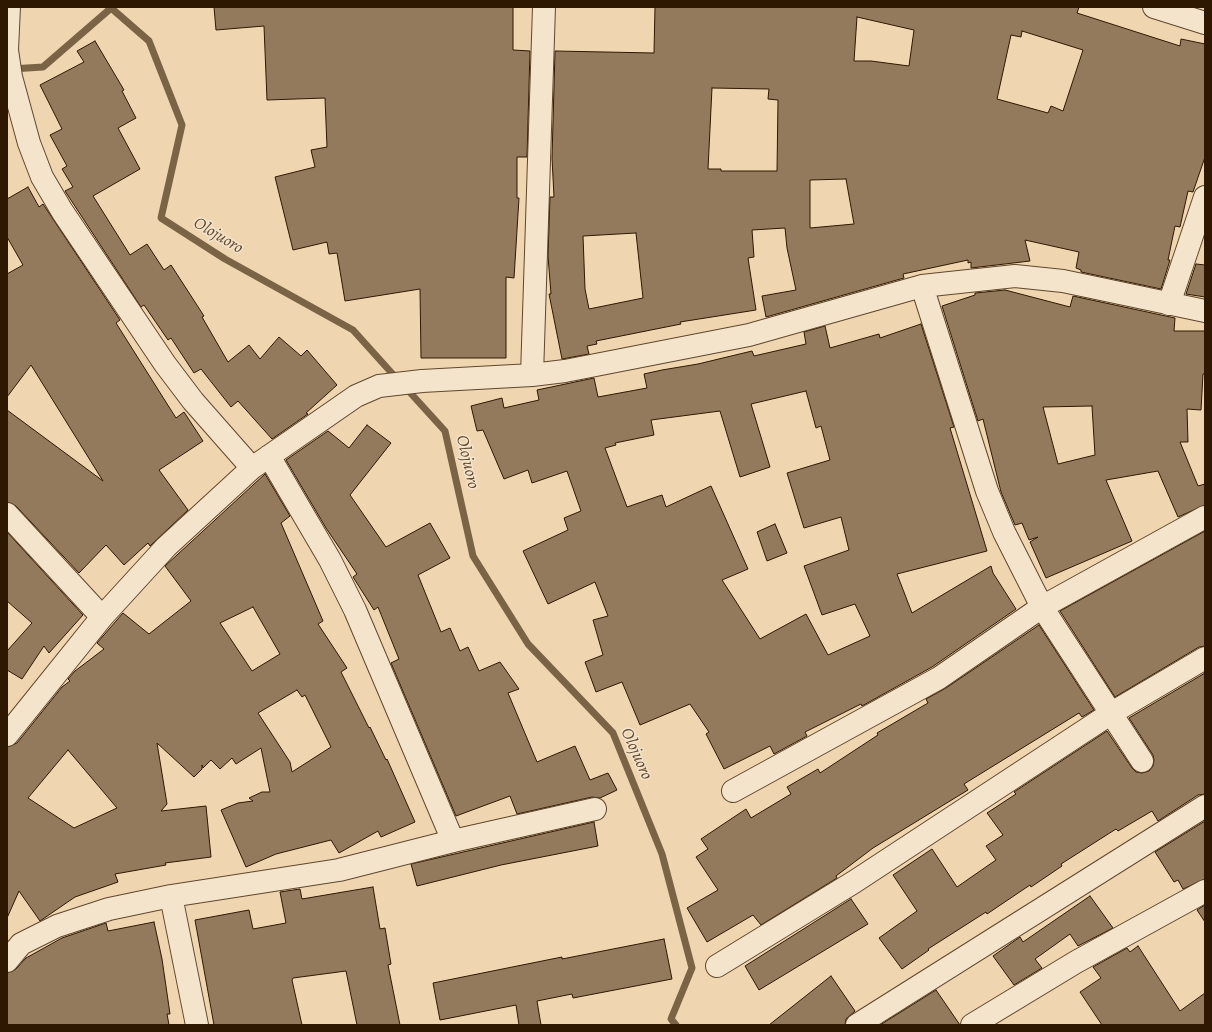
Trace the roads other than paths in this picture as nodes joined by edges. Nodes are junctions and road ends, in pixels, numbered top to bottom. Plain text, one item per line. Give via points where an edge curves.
1 (9, 7) edge
2 (544, 7) edge
3 (1154, 7) edge
4 (1205, 22) edge
5 (8, 50) edge
6 (1205, 197) edge
7 (922, 286) junction
8 (1170, 304) junction
9 (1205, 311) edge
10 (532, 375) junction
11 (260, 462) junction
12 (7, 514) edge
13 (1205, 516) edge
14 (1042, 607) junction
15 (102, 617) junction
16 (1205, 658) edge
17 (1110, 714) junction
18 (7, 734) edge
19 (1142, 761) dead end
20 (733, 791) dead end
21 (1205, 806) edge
22 (595, 809) dead end
23 (453, 841) junction
24 (1205, 891) edge
25 (171, 896) junction
26 (7, 961) edge
27 (717, 966) dead end
28 (196, 1025) edge
29 (857, 1025) edge
30 (972, 1025) edge

1 - 5 street
2 - 10 street
3 - 4 street
5 - 11 street via 11,77 29,143 42,177 62,211 165,364 193,401
6 - 8 street
7 - 8 street via 1015,276 1062,281
7 - 10 street via 749,335 566,371
7 - 14 street via 987,491 1004,532
8 - 9 street
10 - 11 street via 379,386 356,396
11 - 15 street via 166,547
11 - 23 street via 330,560 355,610
12 - 15 street
13 - 14 street
14 - 17 street
14 - 20 street via 939,678
15 - 18 street
16 - 17 street
17 - 19 street
17 - 27 street via 854,882
21 - 29 street
22 - 23 street
23 - 25 street via 339,870
24 - 30 street via 1076,962
25 - 26 street via 109,909 57,926 21,944
25 - 28 street

